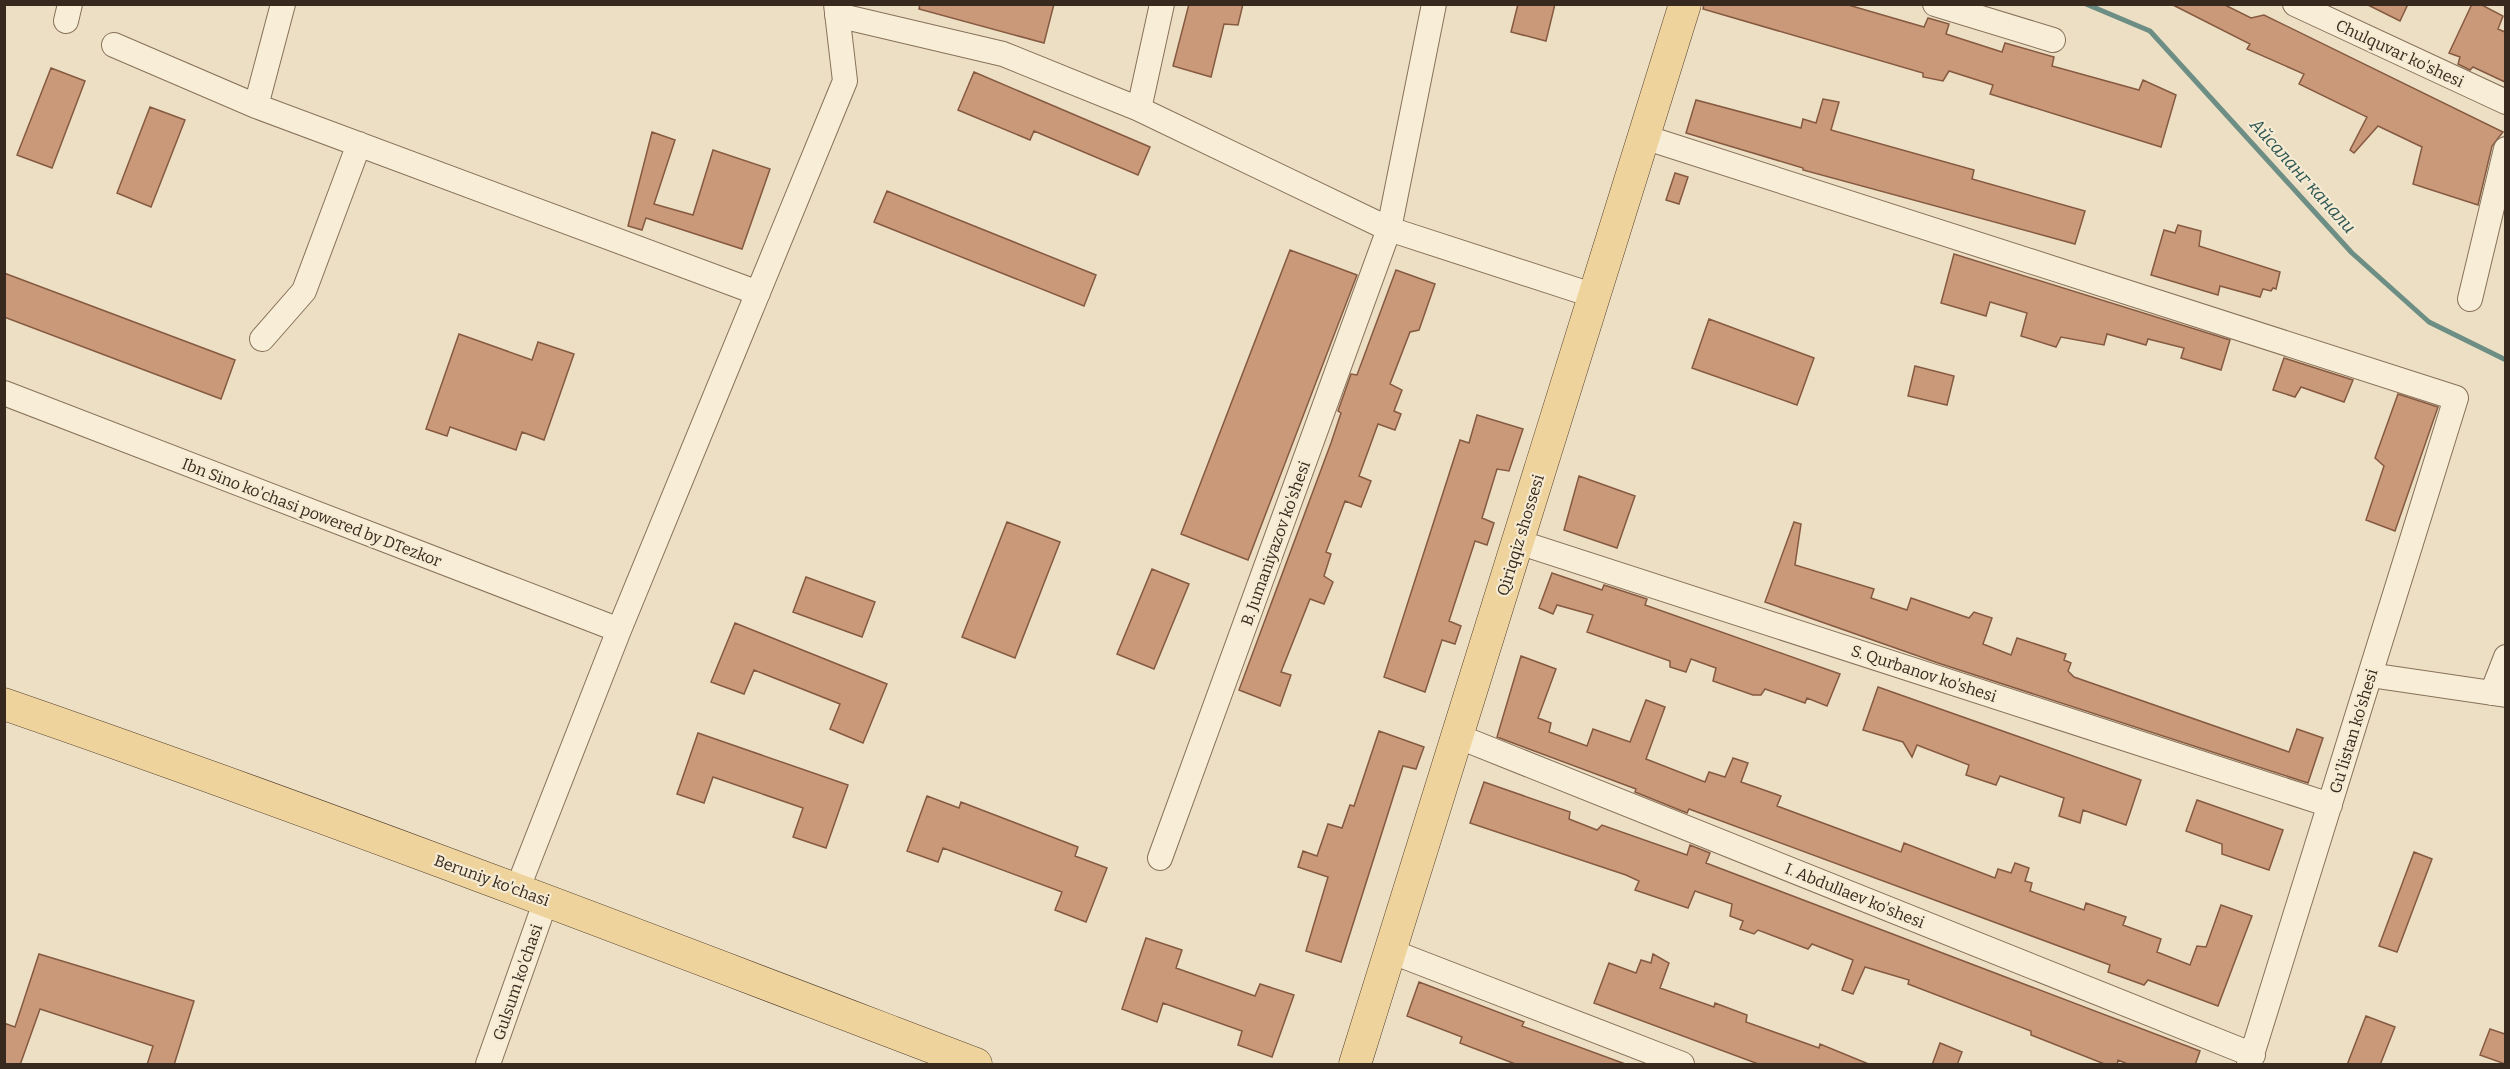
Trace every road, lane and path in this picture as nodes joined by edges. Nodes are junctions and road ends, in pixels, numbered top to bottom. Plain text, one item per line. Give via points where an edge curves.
1 (283, 4) edge
2 (1162, 4) edge
3 (1434, 4) edge
4 (1685, 4) edge
5 (1935, 4) edge
6 (2295, 4) edge
7 (836, 10) edge
8 (2054, 40) dead end
9 (114, 45) dead end
10 (2505, 102) edge
11 (256, 106) junction
12 (1139, 109) junction
13 (1644, 137) junction
14 (359, 144) junction
15 (2505, 149) edge
16 (1389, 229) junction
17 (758, 293) junction
18 (1594, 296) junction
19 (2470, 298) dead end
20 (262, 339) dead end
21 (4, 393) edge
22 (1518, 542) junction
23 (619, 630) junction
24 (2505, 657) edge
25 (2370, 675) junction
26 (2499, 694) edge
27 (4, 704) edge
28 (1457, 736) junction
29 (2330, 805) junction
30 (1160, 858) dead end
31 (517, 890) junction
32 (546, 900) junction
33 (1390, 951) junction
34 (2251, 1060) edge
35 (488, 1065) edge
36 (976, 1065) edge
37 (1354, 1065) edge
38 (1682, 1065) edge

1 - 11 street
2 - 12 street
3 - 16 street, B. Jumaniyazov ko'shesi
4 - 13 main road, Qiriqqiz shossesi
5 - 8 street
6 - 10 street, Chulquvar ko'shesi
7 - 12 street via 1003,54
7 - 17 street via 845,81
9 - 11 street
11 - 14 street
12 - 16 street
13 - 18 main road, Qiriqqiz shossesi
13 - 25 street, Gu'listan ko'shesi via 2456,398
14 - 17 street
14 - 20 street via 304,291
15 - 19 street
16 - 18 street
16 - 30 street, B. Jumaniyazov ko'shesi
17 - 23 street
18 - 22 main road, Qiriqqiz shossesi
21 - 23 street, Ibn Sino ko'chasi powered by DTezkor
22 - 28 main road, Qiriqqiz shossesi
22 - 29 street, S. Qurbanov ko'shesi
23 - 31 street
24 - 26 street
25 - 26 street
25 - 29 street, Gu'listan ko'shesi
27 - 31 main road, Beruniy ko'chasi via 190,768
28 - 33 main road, Qiriqqiz shossesi
28 - 34 street, I. Abdullaev ko'shesi
29 - 34 street, Gu'listan ko'shesi
31 - 32 main road, Beruniy ko'chasi
32 - 35 street, Gulsum ko'chasi
32 - 36 main road, Beruniy ko'chasi
33 - 37 main road, Qiriqqiz shossesi
33 - 38 street

